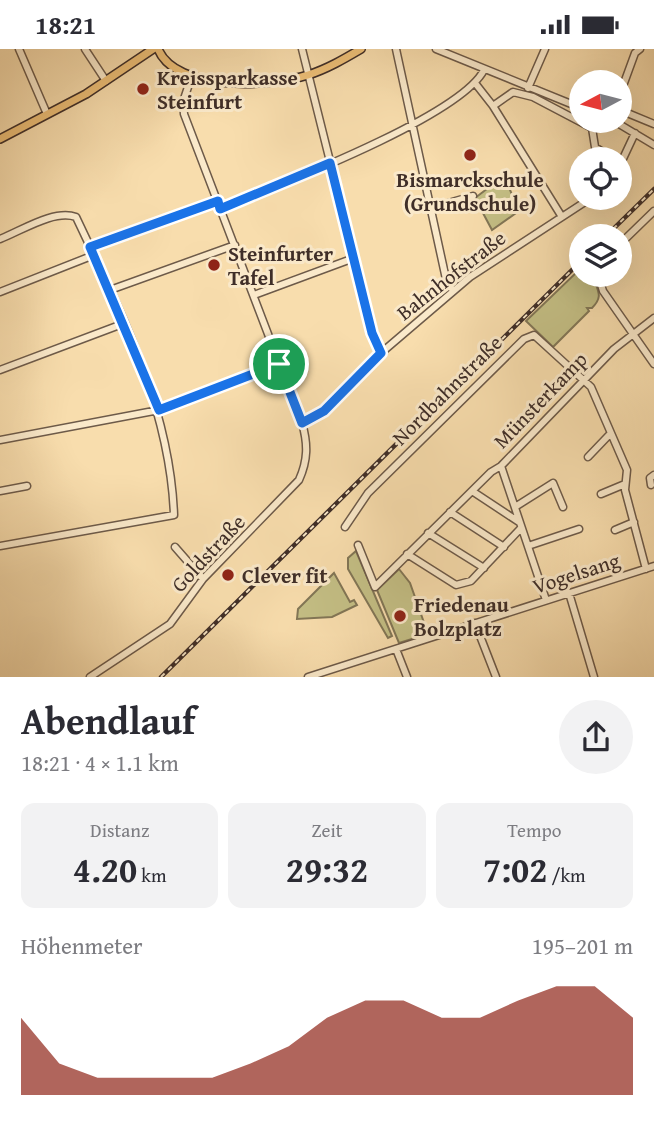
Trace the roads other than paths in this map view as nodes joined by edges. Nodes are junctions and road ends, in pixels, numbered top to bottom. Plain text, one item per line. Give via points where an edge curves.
1 (19, 49) edge
2 (85, 49) edge
3 (155, 49) edge
4 (302, 49) edge
5 (361, 49) edge
6 (396, 49) edge
7 (436, 49) edge
8 (457, 49) edge
9 (545, 49) edge
10 (626, 49) edge
11 (638, 51) edge
12 (454, 57) junction
13 (630, 70) edge
14 (484, 71) junction
15 (308, 75) junction
16 (191, 78) junction
17 (106, 81) junction
18 (475, 83) junction
19 (528, 87) junction
20 (569, 103) edge
21 (493, 106) junction
22 (47, 114) junction
23 (632, 115) edge
24 (654, 124) edge
25 (414, 126) junction
26 (632, 131) edge
27 (635, 133) junction
28 (0, 139) edge
29 (654, 145) edge
30 (595, 147) edge
31 (628, 147) edge
32 (330, 163) junction
33 (473, 196) dead end
34 (218, 201) junction
35 (431, 208) junction
36 (220, 209) junction
37 (573, 210) edge
38 (654, 211) edge
39 (562, 217) junction
40 (632, 232) edge
41 (0, 239) edge
42 (235, 245) junction
43 (90, 247) junction
44 (94, 255) junction
45 (354, 258) junction
46 (603, 287) edge
47 (110, 290) junction
48 (453, 291) junction
49 (0, 292) edge
50 (254, 295) junction
51 (654, 318) edge
52 (125, 323) junction
53 (632, 333) junction
54 (381, 353) junction
55 (279, 364) junction
56 (654, 364) edge
57 (0, 370) edge
58 (584, 380) junction
59 (159, 410) junction
60 (302, 423) junction
61 (610, 434) junction
62 (0, 440) edge
63 (588, 457) dead end
64 (501, 466) junction
65 (654, 475) edge
66 (625, 484) junction
67 (651, 485) dead end
68 (27, 486) dead end
69 (0, 491) edge
70 (472, 491) junction
71 (601, 494) dead end
72 (515, 507) junction
73 (563, 507) dead end
74 (450, 512) junction
75 (634, 522) junction
76 (520, 525) junction
77 (345, 527) dead end
78 (579, 529) dead end
79 (615, 530) dead end
80 (428, 533) junction
81 (358, 545) dead end
82 (0, 546) edge
83 (528, 546) junction
84 (176, 547) dead end
85 (503, 547) junction
86 (407, 554) junction
87 (654, 566) edge
88 (484, 569) junction
89 (646, 569) junction
90 (201, 577) junction
91 (569, 593) junction
92 (546, 600) junction
93 (475, 623) junction
94 (396, 649) junction
95 (89, 677) edge
96 (308, 677) edge
97 (407, 677) edge
98 (496, 677) edge
99 (594, 677) edge

1 - 22 street
2 - 17 street
3 - 16 main road via 172,68
3 - 17 main road
4 - 15 street
5 - 15 main road
6 - 25 street
7 - 12 street
8 - 12 street
9 - 19 street
10 - 11 street
11 - 13 street
12 - 14 street
14 - 18 street
14 - 19 street
15 - 16 main road via 254,82
15 - 32 street
16 - 34 street via 184,114
17 - 22 main road
18 - 21 street
18 - 25 street
19 - 20 street
21 - 30 street via 513,93 533,97 592,128
21 - 39 street
22 - 28 main road
23 - 24 street
25 - 32 street
25 - 35 street
26 - 27 street
27 - 29 street
27 - 31 street
32 - 36 street
32 - 45 street
33 - 35 street
34 - 36 street
34 - 43 street
35 - 48 street via 446,279
36 - 42 street
37 - 39 street, Bahnhofstraße
38 - 40 street
39 - 48 street, Bahnhofstraße
41 - 43 street via 68,214 76,217
42 - 47 street
42 - 50 street
43 - 44 street
44 - 47 street
44 - 49 street
45 - 50 street
45 - 54 street
46 - 53 street
47 - 52 street
48 - 54 street, Bahnhofstraße
50 - 55 street
51 - 53 street, Münsterkamp
52 - 57 street
52 - 59 street
53 - 56 street
53 - 58 street, Münsterkamp
54 - 60 street, Bahnhofstraße via 324,411
55 - 59 street
55 - 60 street
58 - 61 street, Nordbahnstraße
58 - 64 street, Münsterkamp
58 - 77 street, Nordbahnstraße via 537,336 527,336 369,493
59 - 62 street
59 - 82 street via 167,441 174,515
60 - 90 street, Goldstraße via 307,449 299,480
61 - 63 street
61 - 66 street, Nordbahnstraße via 627,470
64 - 70 street, Münsterkamp
64 - 72 street
65 - 67 street
66 - 71 street
66 - 75 street, Nordbahnstraße
68 - 69 street
70 - 74 street, Münsterkamp
70 - 76 street
72 - 73 street via 553,483
72 - 76 street
74 - 80 street, Münsterkamp
74 - 85 street
75 - 79 street
75 - 89 street, Nordbahnstraße
76 - 83 street
76 - 85 street
78 - 83 street
80 - 86 street, Münsterkamp
80 - 88 street
81 - 86 street, Münsterkamp via 375,586
83 - 92 street
84 - 90 street
85 - 88 street
86 - 88 street via 456,585 471,581
87 - 89 street, Vogelsang
89 - 91 street, Vogelsang
90 - 95 street, Goldstraße via 160,632
91 - 92 street, Vogelsang
91 - 99 street
92 - 93 street, Vogelsang
93 - 94 street, Vogelsang
93 - 98 street
94 - 96 street, Vogelsang
94 - 97 street

